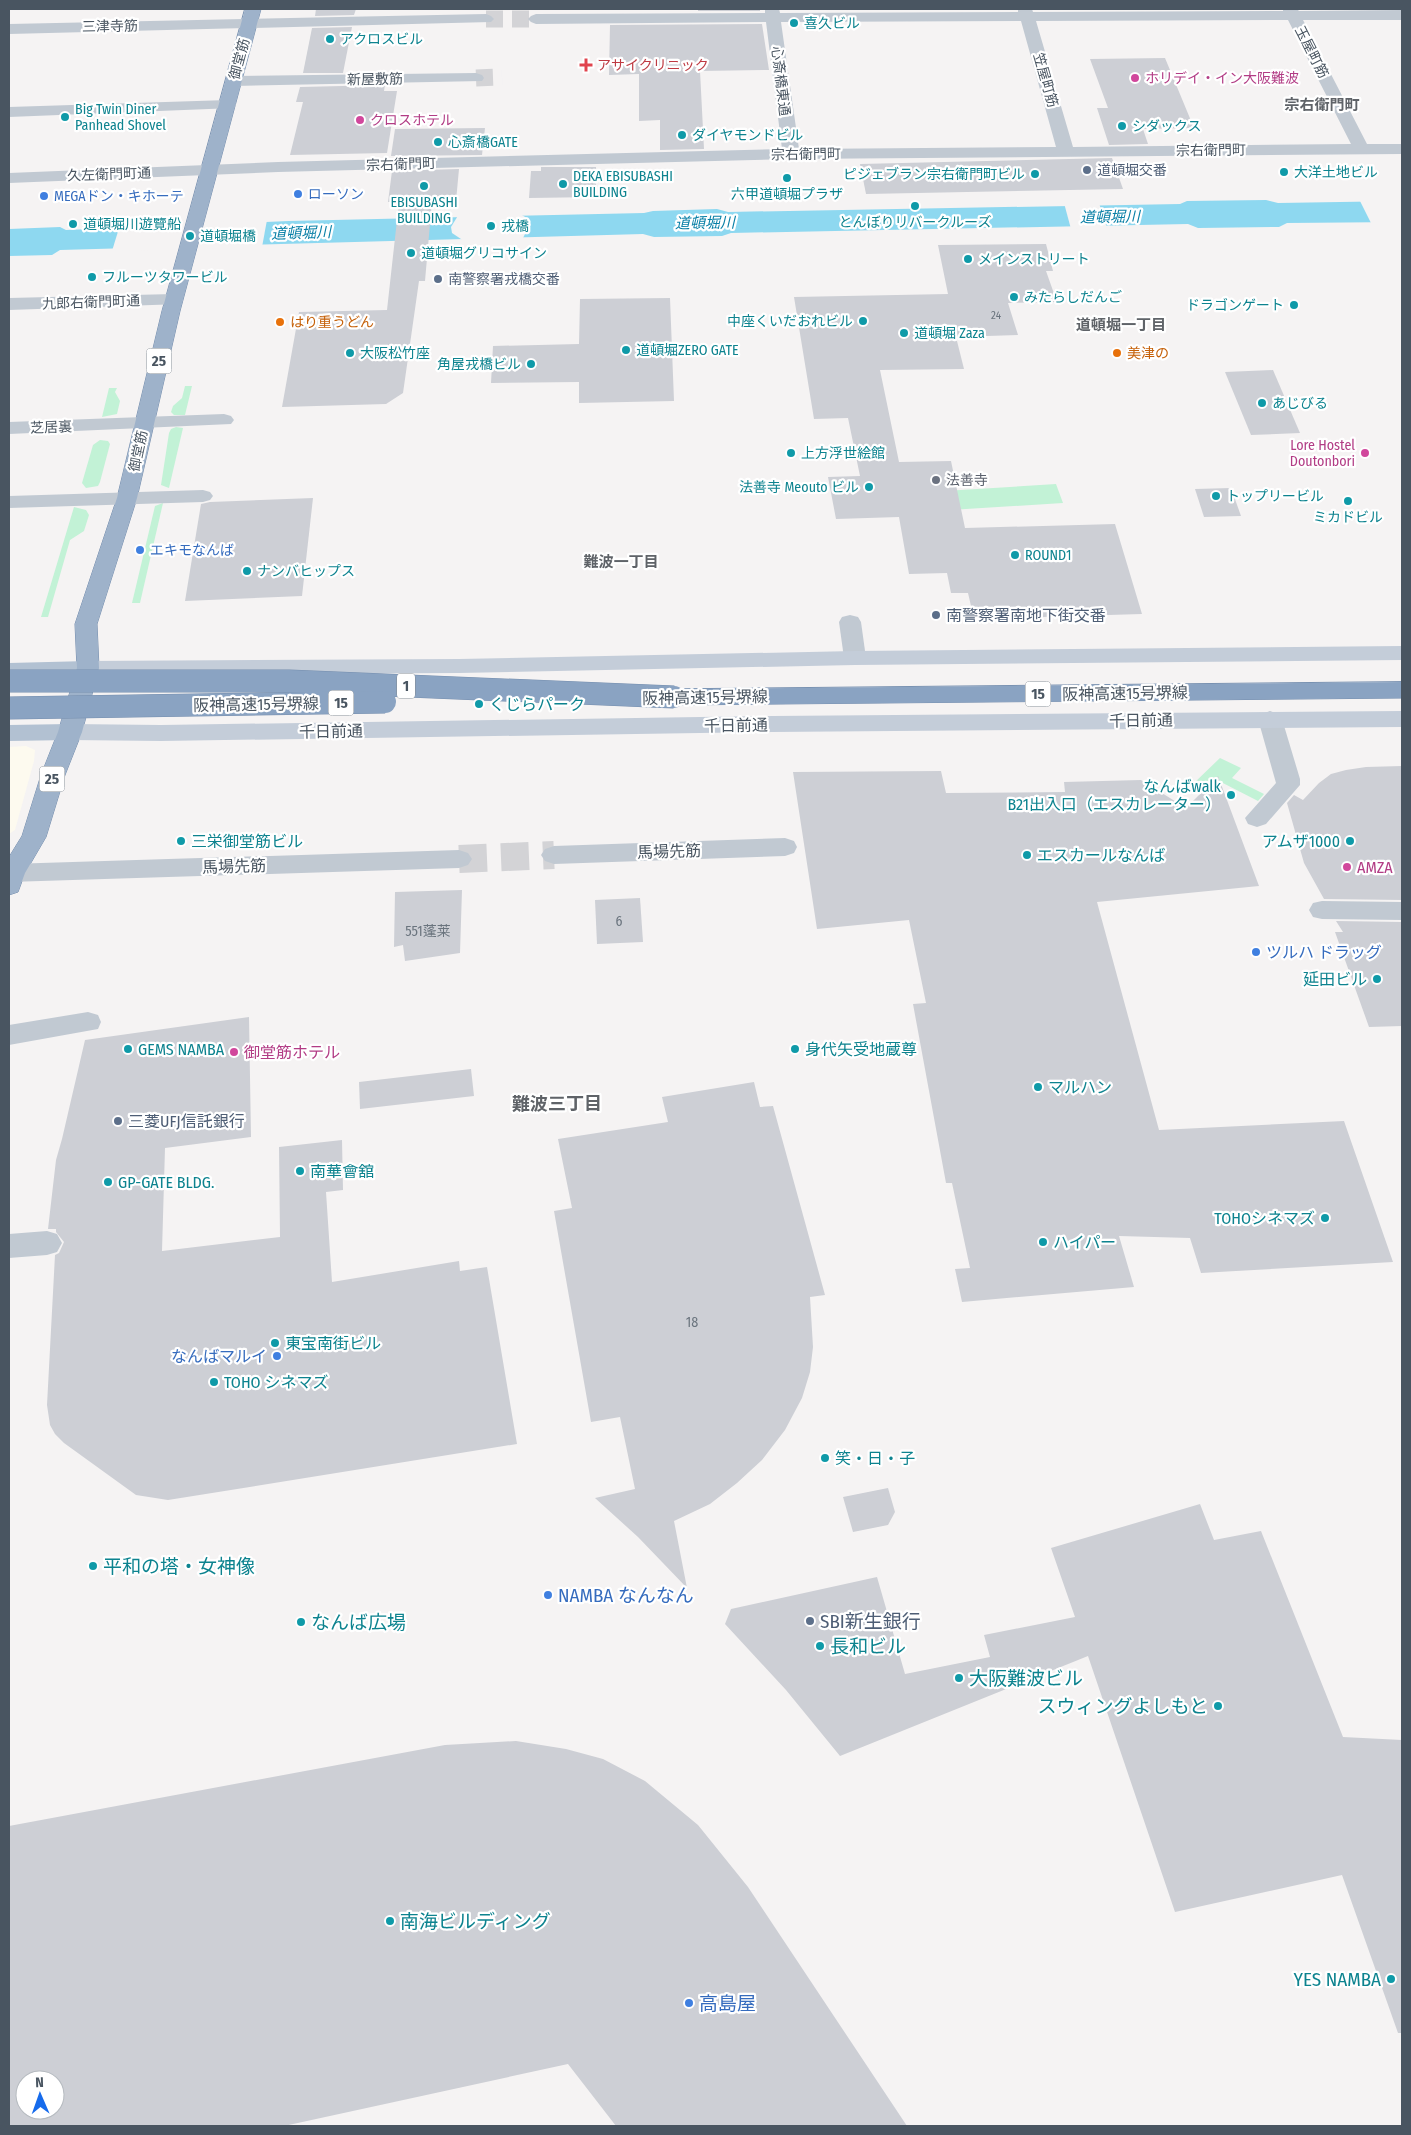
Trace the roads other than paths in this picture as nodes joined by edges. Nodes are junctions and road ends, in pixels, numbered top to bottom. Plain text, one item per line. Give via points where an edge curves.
1 (1026, 12) edge
2 (1292, 12) edge
3 (772, 13) edge
4 (1402, 15) edge
5 (251, 16) edge
6 (536, 19) tunnel mouth
7 (486, 20) tunnel mouth
8 (9, 28) edge
9 (476, 78) tunnel mouth
10 (234, 81) junction
11 (228, 105) junction
12 (9, 112) edge
13 (1361, 148) junction
14 (1402, 149) edge
15 (1066, 151) junction
16 (791, 154) junction
17 (209, 170) junction
18 (9, 178) edge
19 (174, 300) junction
20 (9, 304) edge
21 (224, 420) dead end
22 (144, 423) junction
23 (9, 428) edge
24 (203, 496) dead end
25 (127, 498) junction
26 (9, 502) edge
27 (850, 622) dead end
28 (1402, 653) edge
29 (855, 658) junction
30 (88, 668) junction
31 (9, 670) edge
32 (9, 681) edge
33 (1402, 690) edge
34 (674, 697) junction
35 (9, 708) edge
36 (1270, 719) junction
37 (1402, 719) edge
38 (9, 732) edge
39 (70, 732) junction
40 (1257, 818) dead end
41 (785, 847) dead end
42 (554, 854) tunnel mouth
43 (459, 859) tunnel mouth
44 (10, 877) edge
45 (1322, 910) dead end
46 (1402, 911) edge
47 (88, 1022) dead end
48 (9, 1035) edge
49 (47, 1243) dead end
50 (9, 1246) edge

1 - 2 street
1 - 3 street
1 - 15 street, 笠屋町筋
2 - 4 street
2 - 13 street, 玉屋町筋
3 - 6 street
3 - 16 street, 心斎橋東通
5 - 7 street, 三津寺筋 via 287,22
5 - 8 street, 三津寺筋
5 - 10 highway, 御堂筋 / 25
9 - 10 street, 新屋敷筋
10 - 11 highway, 御堂筋 / 25
11 - 12 street
11 - 17 highway, 御堂筋 / 25
13 - 14 street, 宗右衛門町
13 - 15 street, 宗右衛門町
15 - 16 street, 宗右衛門町
16 - 17 street, 宗右衛門町
17 - 18 street, 久左衛門町通
17 - 19 highway, 御堂筋 / 25
19 - 20 street, 九郎右衛門町通
19 - 22 highway, 御堂筋 / 25
21 - 22 street, 芝居裏
22 - 23 street, 芝居裏
22 - 25 highway, 御堂筋 / 25
24 - 25 street
25 - 26 street
25 - 30 highway, 御堂筋 / 25 via 87,619
27 - 29 street
28 - 29 main road
29 - 30 main road via 459,666
30 - 31 main road
30 - 39 highway, 御堂筋 / 25
32 - 34 highway, 1, bridge via 290,681
33 - 34 highway, 阪神高速15号堺線 / 15
34 - 35 highway, 阪神高速15号堺線 / 15, bridge
36 - 37 main road, 千日前通
36 - 39 main road, 千日前通
36 - 40 street via 1288,784
38 - 39 main road
39 - 44 highway, 御堂筋 / 25 via 34,837
41 - 42 street, 馬場先筋
43 - 44 street, 馬場先筋
45 - 46 street
47 - 48 street
49 - 50 street

